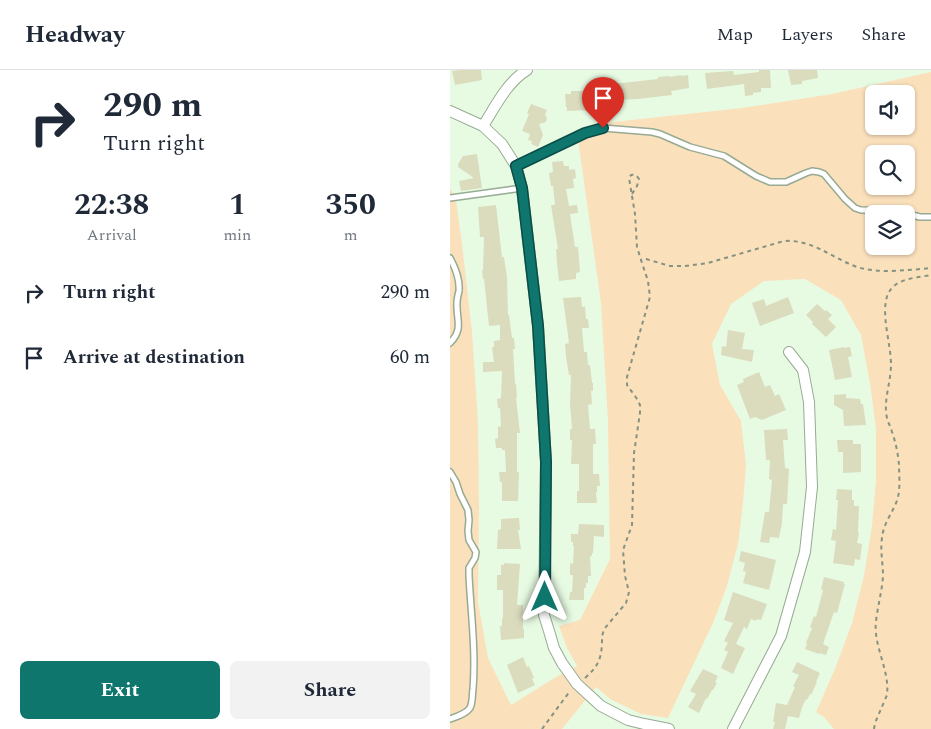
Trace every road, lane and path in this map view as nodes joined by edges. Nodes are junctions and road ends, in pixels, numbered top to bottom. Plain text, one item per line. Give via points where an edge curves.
1 (527, 70) edge
2 (450, 111) edge
3 (482, 126) junction
4 (516, 166) junction
5 (522, 188) junction
6 (632, 194) junction
7 (450, 198) edge
8 (931, 217) edge
9 (450, 258) edge
10 (641, 260) junction
11 (931, 268) edge
12 (931, 275) edge
13 (450, 343) edge
14 (789, 352) dead end
15 (450, 472) edge
16 (577, 684) junction
17 (450, 719) edge
18 (626, 724) edge
19 (542, 729) edge
20 (669, 729) edge
21 (733, 729) edge
22 (874, 729) edge

1 - 3 street via 511,83
2 - 3 street
3 - 4 street via 502,144
4 - 5 street
4 - 8 lane via 597,129 652,132 724,156 770,182 786,182 812,171 819,172 845,199 861,210
5 - 7 lane
5 - 16 street via 538,326 546,462 544,615 554,648
6 - 6 path via 639,179 633,174 630,178
6 - 10 path
9 - 13 lane via 459,281 459,326
10 - 11 path via 670,266 708,263 793,240 815,246 858,267 895,272
10 - 16 path via 650,297 626,377 627,385 640,405 634,453 632,525 623,550 629,592 626,603 603,632 599,661
12 - 22 path via 905,280 891,287 884,306 891,364 886,409 898,452 898,494 882,537 882,588 875,634 887,695
14 - 21 street via 802,370 810,402 812,488 805,552 780,636
15 - 17 lane via 468,510 469,540 476,552 469,568 475,667 472,700 470,708
16 - 18 street
16 - 19 path
18 - 20 street

